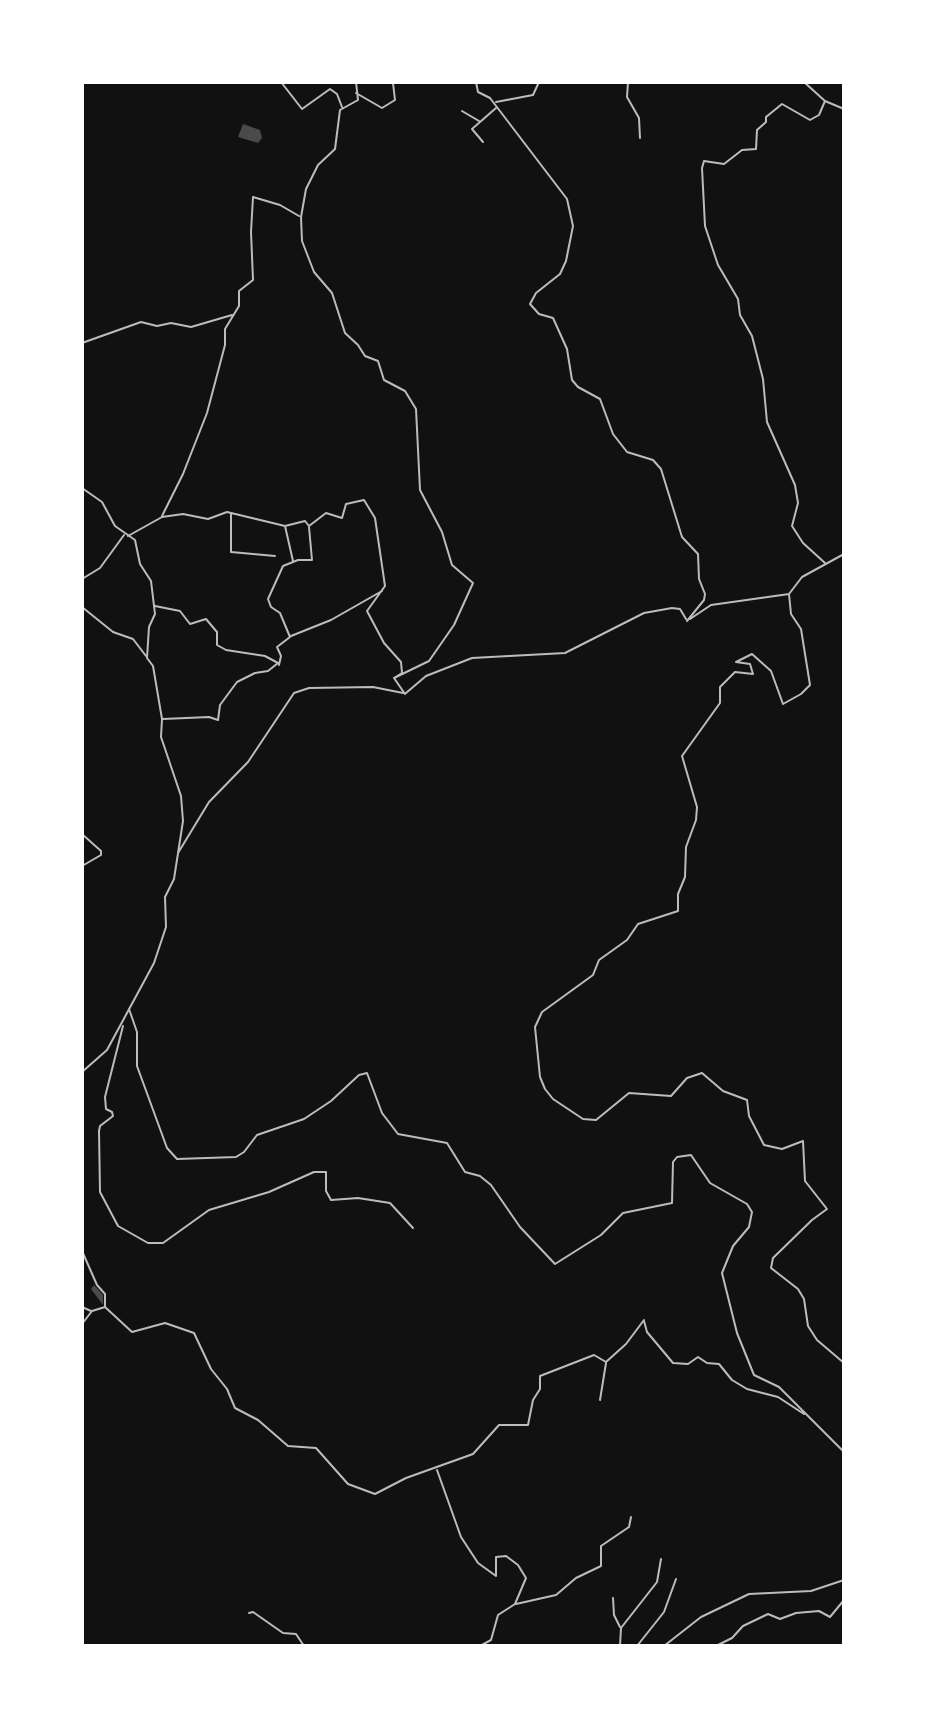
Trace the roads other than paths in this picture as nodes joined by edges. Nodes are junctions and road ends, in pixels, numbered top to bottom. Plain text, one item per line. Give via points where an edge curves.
1 (281, 82) edge
2 (356, 82) edge
3 (476, 82) edge
4 (539, 82) edge
5 (628, 82) edge
6 (804, 82) edge
7 (393, 83) edge
8 (355, 92) junction
9 (825, 101) junction
10 (494, 102) junction
11 (342, 107) junction
12 (496, 108) junction
13 (844, 108) edge
14 (462, 111) dead end
15 (480, 121) junction
16 (640, 138) dead end
17 (483, 142) dead end
18 (301, 217) junction
19 (233, 314) junction
20 (82, 343) edge
21 (82, 488) edge
22 (230, 512) junction
23 (162, 517) junction
24 (285, 526) junction
25 (309, 526) junction
26 (126, 535) junction
27 (844, 554) edge
28 (275, 556) dead end
29 (294, 562) junction
30 (825, 563) junction
31 (82, 579) edge
32 (383, 591) junction
33 (789, 594) junction
34 (155, 606) junction
35 (82, 607) edge
36 (687, 621) junction
37 (289, 637) junction
38 (147, 657) junction
39 (278, 666) junction
40 (394, 678) junction
41 (405, 694) junction
42 (162, 719) junction
43 (82, 834) edge
44 (175, 857) junction
45 (82, 866) edge
46 (129, 1009) junction
47 (123, 1025) junction
48 (82, 1072) edge
49 (413, 1228) dead end
50 (82, 1251) edge
51 (82, 1261) edge
52 (88, 1265) junction
53 (82, 1307) edge
54 (105, 1307) junction
55 (92, 1311) junction
56 (82, 1324) edge
57 (606, 1362) junction
58 (844, 1363) edge
59 (600, 1400) dead end
60 (806, 1415) junction
61 (844, 1452) edge
62 (437, 1469) junction
63 (631, 1517) dead end
64 (661, 1559) dead end
65 (676, 1579) dead end
66 (844, 1580) edge
67 (613, 1598) dead end
68 (844, 1600) edge
69 (515, 1604) junction
70 (249, 1613) dead end
71 (621, 1628) junction
72 (304, 1646) edge
73 (480, 1646) edge
74 (620, 1646) edge
75 (637, 1646) edge
76 (664, 1646) edge
77 (697, 1646) edge
78 (705, 1646) edge
79 (716, 1646) edge

1 - 11 street via 302,109 330,89
2 - 8 street
3 - 10 street via 478,92
4 - 10 street via 533,95
5 - 16 street via 628,100 639,118
6 - 9 street
7 - 8 street via 395,100 382,108
8 - 11 street via 356,102
9 - 13 street
9 - 30 street via 819,115 810,120 782,104 757,130 756,149 742,150 724,164 708,160 702,168 705,226 751,336 763,379 766,422 795,485 798,503 792,526
10 - 12 street
11 - 18 street via 335,149 318,164
12 - 15 street
12 - 36 street via 564,192 573,226 563,267 531,298 531,306 539,314 551,316 567,349 572,380 600,399 613,434 627,452 653,460 661,469 682,537 698,554 705,594
14 - 15 street
15 - 17 street via 472,129
18 - 19 street via 253,197 253,280 239,291 239,306
18 - 40 street via 306,252 314,272 331,293 345,333 365,356 378,361 384,380 405,391 416,409 420,490 443,532 452,565 473,583 454,625 429,661
19 - 20 street via 191,327 143,322
19 - 23 street via 225,329 207,413
21 - 26 street via 102,502 115,526
22 - 23 street via 208,519 183,514
22 - 24 street
22 - 28 street via 231,552
23 - 26 street
24 - 25 street via 304,521
24 - 29 street
25 - 29 street via 312,560
25 - 32 street via 326,513 342,518 348,503 368,503 375,518
26 - 31 street via 100,568
26 - 34 street via 135,540
27 - 30 street
29 - 37 street via 283,566 268,599 280,613
30 - 33 street via 802,577
32 - 37 street
32 - 40 street via 367,611 384,643 401,662 402,673
33 - 36 street via 711,605
33 - 58 street via 791,614 801,629 810,685 783,704 774,677 764,662 751,654 736,662 750,664 753,674 735,672 720,687 720,703 682,756 697,807 686,847 678,911 638,924 627,940 598,960 593,975 542,1012 535,1027 545,1089 583,1119 596,1120 629,1093 671,1096 687,1078 702,1073 723,1091 747,1100 749,1116 764,1145 782,1149 803,1141 805,1181 827,1209 773,1258 771,1269 798,1289 808,1326
34 - 38 street
34 - 39 street via 180,611 190,624 206,619 217,632 217,645 236,654 265,656
35 - 38 street via 113,632 133,639
36 - 41 street via 680,609 663,610 644,614 565,653 472,658 426,676
37 - 39 street via 277,647 281,656
38 - 42 street via 153,666
39 - 42 street via 237,682 220,705 218,720
40 - 41 street
41 - 44 street via 373,687 294,692 248,762 209,802
42 - 44 street via 160,737 181,796 183,821
43 - 45 street via 101,855
44 - 46 street via 163,939
46 - 47 street
46 - 60 street via 137,1032 137,1066 167,1148 177,1159 236,1157 257,1135 304,1119 367,1073 382,1113 398,1134 447,1143 465,1172 491,1185 520,1227 555,1264 601,1235 623,1213 672,1203 673,1163 677,1157 691,1155 710,1182 752,1212 750,1227 722,1267 737,1333 757,1379 779,1387
47 - 48 street via 107,1050
47 - 49 street via 105,1097 106,1109 113,1116 99,1131 100,1192 118,1226 148,1243 163,1243 209,1210 314,1172 326,1172 331,1200 390,1203
50 - 52 street
51 - 52 street
52 - 54 street via 105,1294
53 - 55 street
54 - 55 street
54 - 62 street via 132,1332 164,1323 194,1333 235,1408 258,1420 288,1446 316,1448 348,1484 375,1494
55 - 56 street
57 - 59 street
57 - 60 street via 644,1320 647,1332 673,1363 688,1364 698,1357 719,1364 747,1389 778,1397
57 - 62 street via 594,1355 543,1374 528,1425 499,1425 479,1451
60 - 61 street
62 - 69 street via 461,1537 478,1563 496,1576 495,1562 501,1555 523,1572 524,1586
63 - 69 street via 629,1527 601,1546 601,1566 556,1595
64 - 71 street via 657,1582
65 - 75 street via 664,1612
66 - 76 street via 811,1591 749,1594 701,1617
67 - 71 street
68 - 79 street via 830,1616 819,1611 780,1619 768,1614
69 - 73 street via 502,1609 491,1640
70 - 72 street via 283,1633 296,1634
71 - 74 street
77 - 78 street

